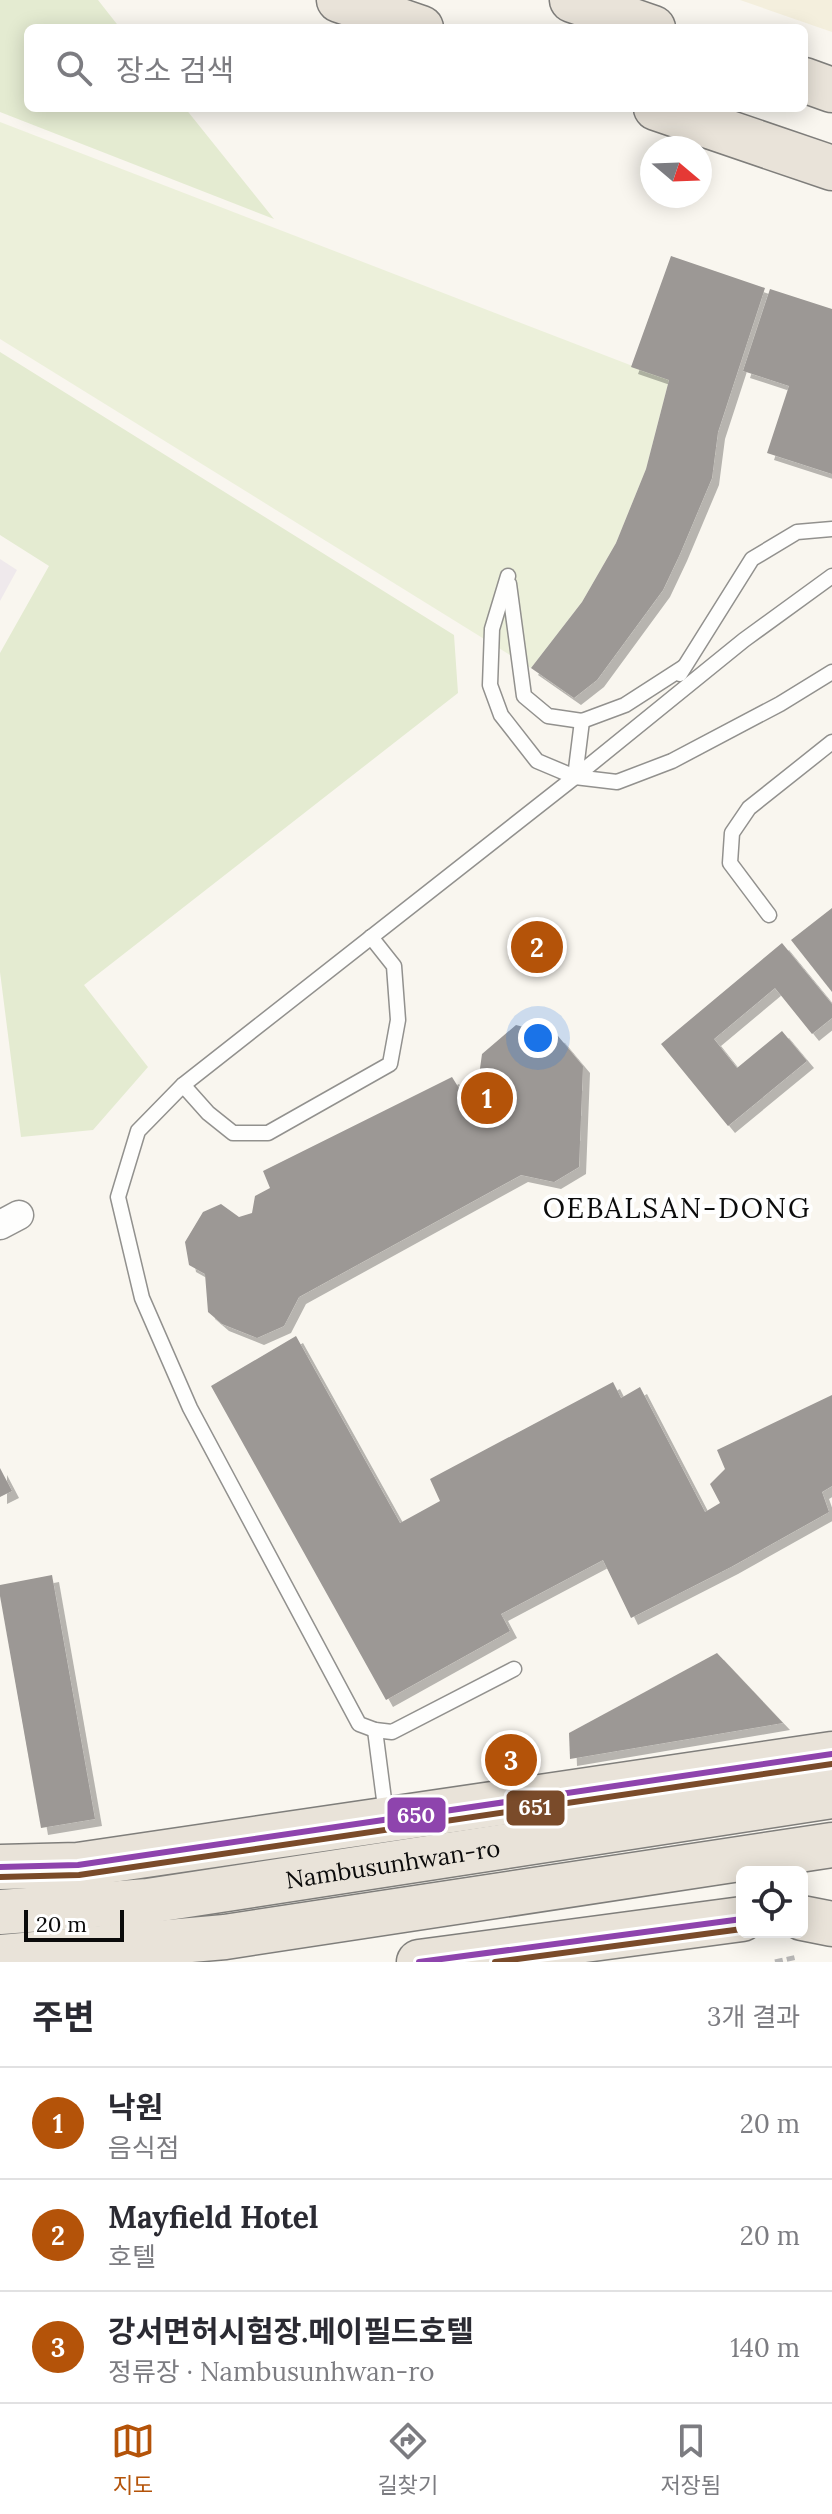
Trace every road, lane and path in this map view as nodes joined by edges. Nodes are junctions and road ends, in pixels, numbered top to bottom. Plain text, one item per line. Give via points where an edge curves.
1 (339, 0) edge
2 (572, 0) edge
3 (409, 24) edge
4 (641, 24) edge
5 (808, 81) edge
6 (832, 90) edge
7 (668, 112) edge
8 (832, 168) edge
9 (832, 529) edge
10 (832, 576) edge
11 (684, 667) junction
12 (832, 672) edge
13 (657, 712) junction
14 (582, 721) junction
15 (832, 742) edge
16 (575, 777) junction
17 (769, 915) dead end
18 (371, 937) junction
19 (183, 1085) junction
20 (514, 1669) dead end
21 (375, 1730) junction
22 (832, 1754) edge
23 (832, 1796) edge
24 (387, 1820) junction
25 (832, 1845) edge
26 (0, 1867) edge
27 (832, 1907) edge
28 (808, 1910) edge
29 (0, 1912) edge
30 (808, 1919) edge
31 (736, 1920) edge
32 (832, 1924) edge
33 (0, 1957) edge
34 (419, 1962) edge

1 - 3 main road
2 - 4 main road
5 - 6 main road
7 - 8 main road
9 - 11 lane via 797,532 752,559
10 - 13 lane
11 - 13 lane
11 - 14 lane via 625,705
12 - 16 lane via 672,761 617,782
13 - 16 lane
14 - 16 lane
14 - 16 lane via 548,716 524,696 508,576 492,629 490,685 501,715 537,761
15 - 17 lane via 749,808 732,833 730,863
16 - 18 lane
18 - 19 lane
18 - 19 lane via 394,966 398,1020 390,1064 268,1133 233,1133
19 - 21 lane via 138,1131 118,1197 142,1298 190,1408 359,1724
20 - 21 lane via 392,1732
21 - 24 lane
22 - 24 main road, Nambusunhwan-ro
23 - 29 main road, Nambusunhwan-ro via 148,1901
24 - 26 main road, Nambusunhwan-ro via 78,1865
25 - 33 main road, Nambusunhwan-ro via 225,1937
27 - 28 main road
30 - 32 main road
31 - 34 main road

